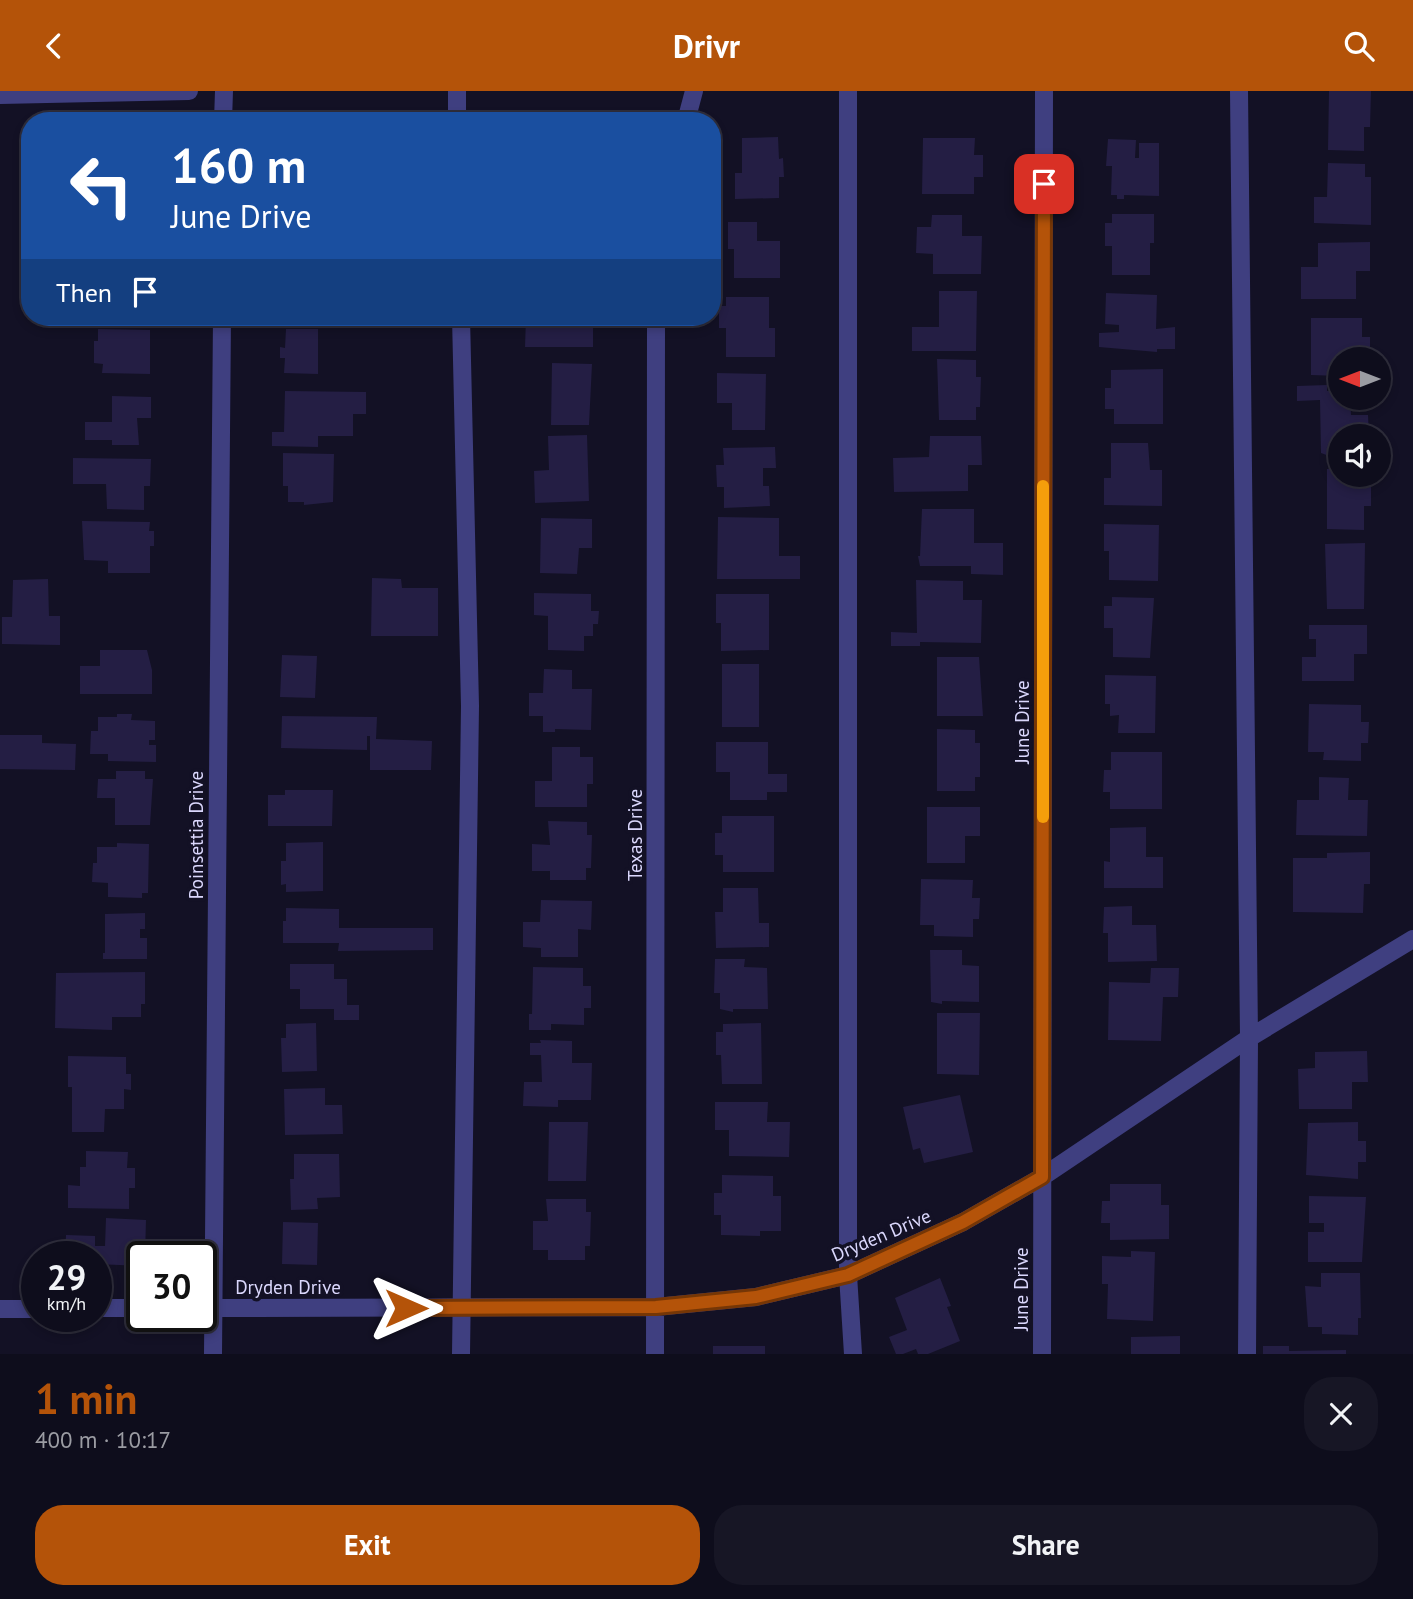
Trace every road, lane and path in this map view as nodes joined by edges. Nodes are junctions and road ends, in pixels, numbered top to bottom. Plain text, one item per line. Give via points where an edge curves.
1 (189, 91) edge
2 (224, 91) edge
3 (457, 91) edge
4 (694, 91) edge
5 (848, 91) edge
6 (1044, 91) edge
7 (1239, 91) edge
8 (0, 95) edge
9 (223, 112) edge
10 (457, 112) edge
11 (688, 112) edge
12 (222, 326) edge
13 (461, 326) edge
14 (656, 326) edge
15 (1413, 939) edge
16 (1249, 1038) junction
17 (1042, 1177) junction
18 (208, 1241) edge
19 (848, 1275) junction
20 (656, 1307) junction
21 (217, 1308) edge
22 (461, 1308) junction
23 (0, 1309) edge
24 (21, 1309) edge
25 (210, 1332) edge
26 (213, 1354) edge
27 (461, 1354) edge
28 (655, 1354) edge
29 (853, 1354) edge
30 (1042, 1354) edge
31 (1247, 1354) edge

1 - 8 street
2 - 9 street
3 - 10 street
4 - 11 street
5 - 19 street
6 - 17 street, June Drive
7 - 16 street
12 - 18 street, Poinsettia Drive
13 - 22 street via 470,705
14 - 20 street, Texas Drive
15 - 16 street, Dryden Drive
16 - 17 street, Dryden Drive
16 - 31 street
17 - 19 street, Dryden Drive via 963,1222
17 - 30 street, June Drive
19 - 20 street, Dryden Drive via 756,1297
19 - 29 street
20 - 22 street, Dryden Drive
20 - 28 street, Texas Drive
21 - 22 street, Dryden Drive
22 - 27 street
23 - 24 street
25 - 26 street, Poinsettia Drive

